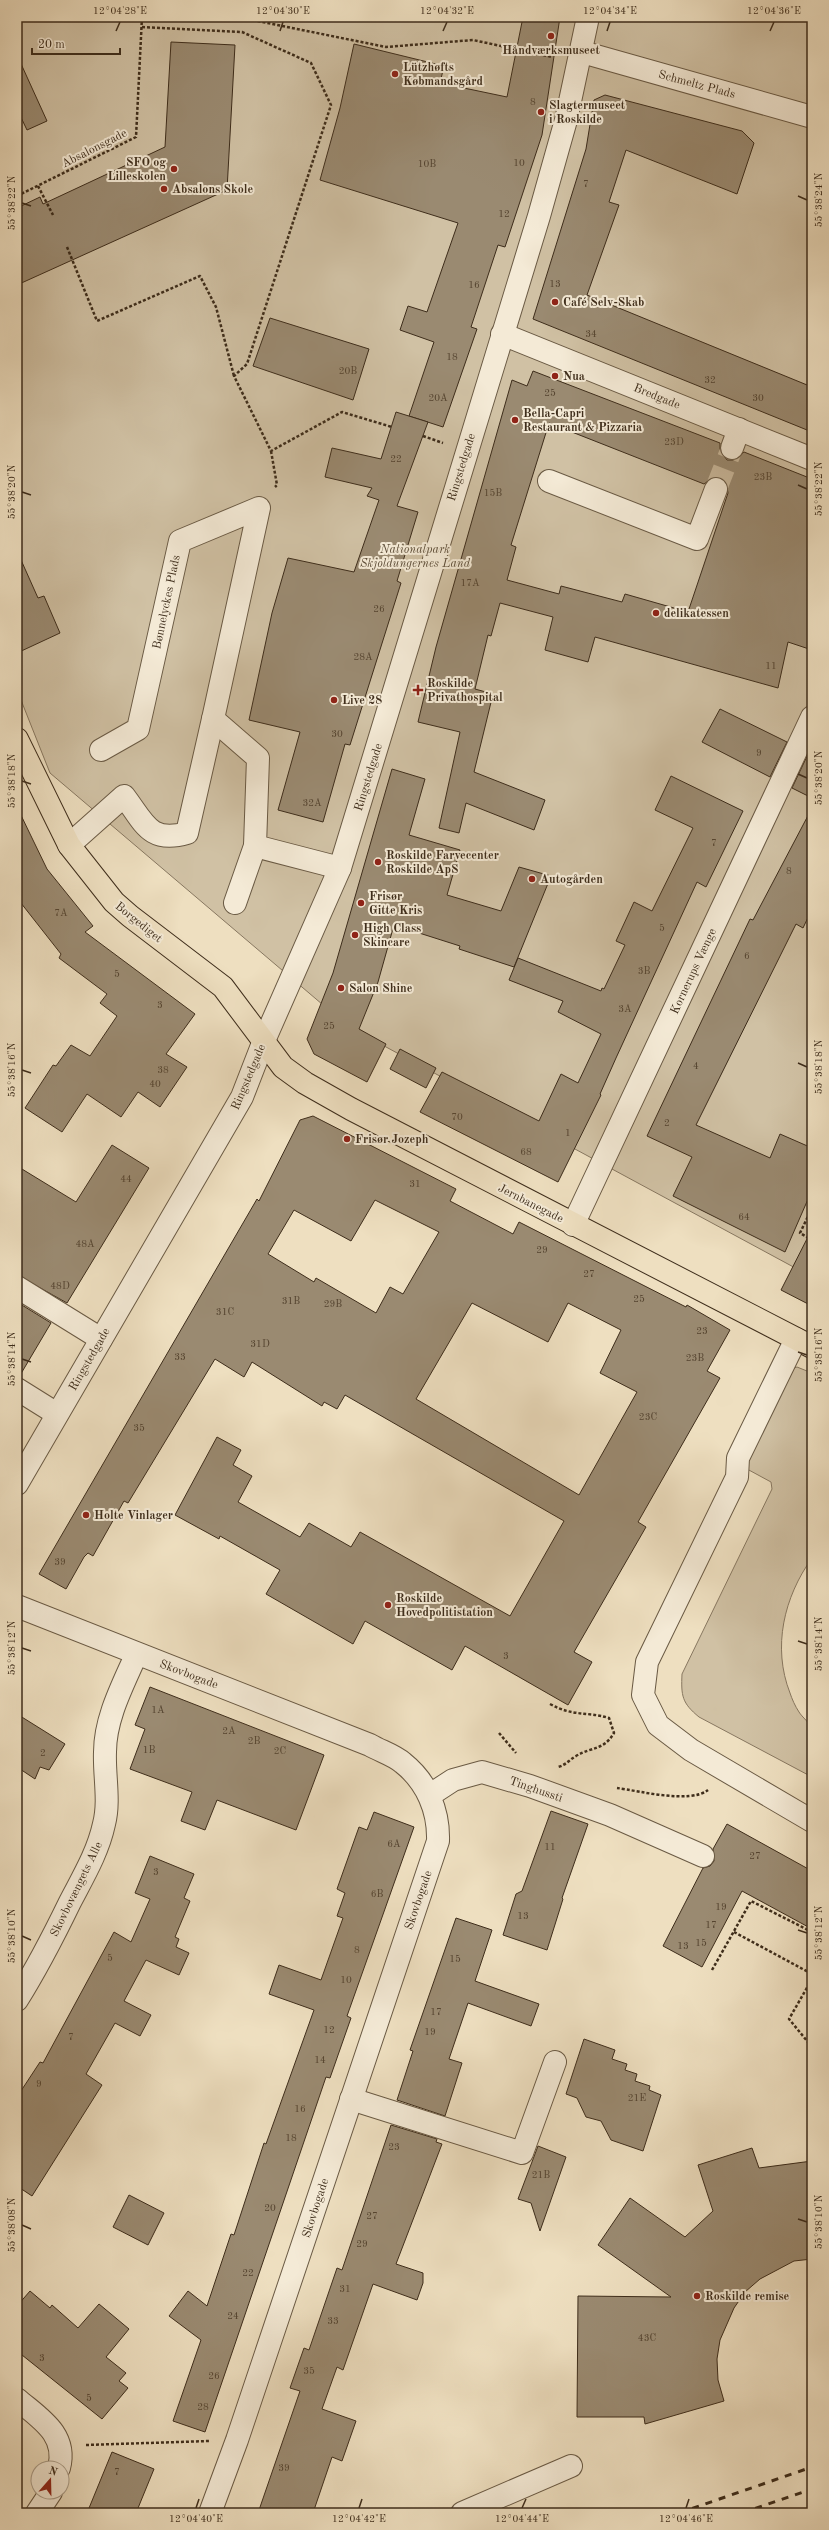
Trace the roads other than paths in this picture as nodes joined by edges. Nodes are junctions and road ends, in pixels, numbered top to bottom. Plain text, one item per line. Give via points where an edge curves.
1 (588, 17) edge
2 (582, 52) junction
3 (812, 117) edge
4 (502, 334) junction
5 (812, 459) edge
6 (549, 481) dead end
7 (716, 489) tunnel mouth
8 (812, 716) edge
9 (213, 719) junction
10 (17, 739) edge
11 (101, 750) dead end
12 (69, 845) junction
13 (255, 846) junction
14 (340, 868) junction
15 (235, 903) dead end
16 (263, 1043) junction
17 (573, 1225) junction
18 (17, 1287) edge
19 (101, 1339) junction
20 (804, 1343) edge
21 (17, 1389) edge
22 (57, 1414) junction
23 (17, 1484) edge
24 (17, 1606) edge
25 (136, 1654) junction
26 (430, 1795) junction
27 (812, 1821) edge
28 (703, 1856) dead end
29 (17, 2000) edge
30 (555, 2062) dead end
31 (351, 2099) junction
32 (17, 2399) edge
33 (59, 2460) edge
34 (571, 2466) dead end
35 (45, 2500) edge
36 (37, 2513) edge
37 (210, 2513) edge
38 (462, 2513) edge

1 - 2 street, Ringstedgade
2 - 3 street, Schmeltz Plads
2 - 4 street, Ringstedgade via 566,120
4 - 5 street, Bredgade via 735,438
4 - 14 street, Ringstedgade
6 - 7 street via 697,539
8 - 17 street, Kornerups Vænge
9 - 11 street, Bønnelyckes Plads via 259,508 180,541 138,729
9 - 12 street via 187,833 170,838 151,832 124,796
9 - 13 street via 258,758
10 - 12 main road, Borgediget
12 - 16 main road, Borgediget via 114,902 222,987
13 - 14 street
13 - 15 street
14 - 16 street, Ringstedgade
16 - 17 main road, Jernbanegade via 283,1067 305,1083
16 - 19 street, Ringstedgade via 242,1097
17 - 20 main road, Jernbanegade
18 - 19 street
19 - 22 street, Ringstedgade
20 - 27 street via 738,1458 737,1477 647,1662 643,1695 658,1725 691,1750
21 - 22 street
22 - 23 street, Ringstedgade
24 - 25 street, Skovbogade
25 - 26 street, Skovbogade via 370,1746 403,1763
25 - 29 street, Skovbovængets Alle via 107,1729 105,1823 97,1849 35,1972
26 - 28 street, Tinghussti via 453,1780 482,1772 573,1802
26 - 31 street, Skovbogade via 439,1822 438,1841
30 - 31 street via 522,2153
31 - 37 street, Skovbogade via 238,2440
32 - 33 street via 55,2433 60,2446
34 - 38 street
35 - 36 street

